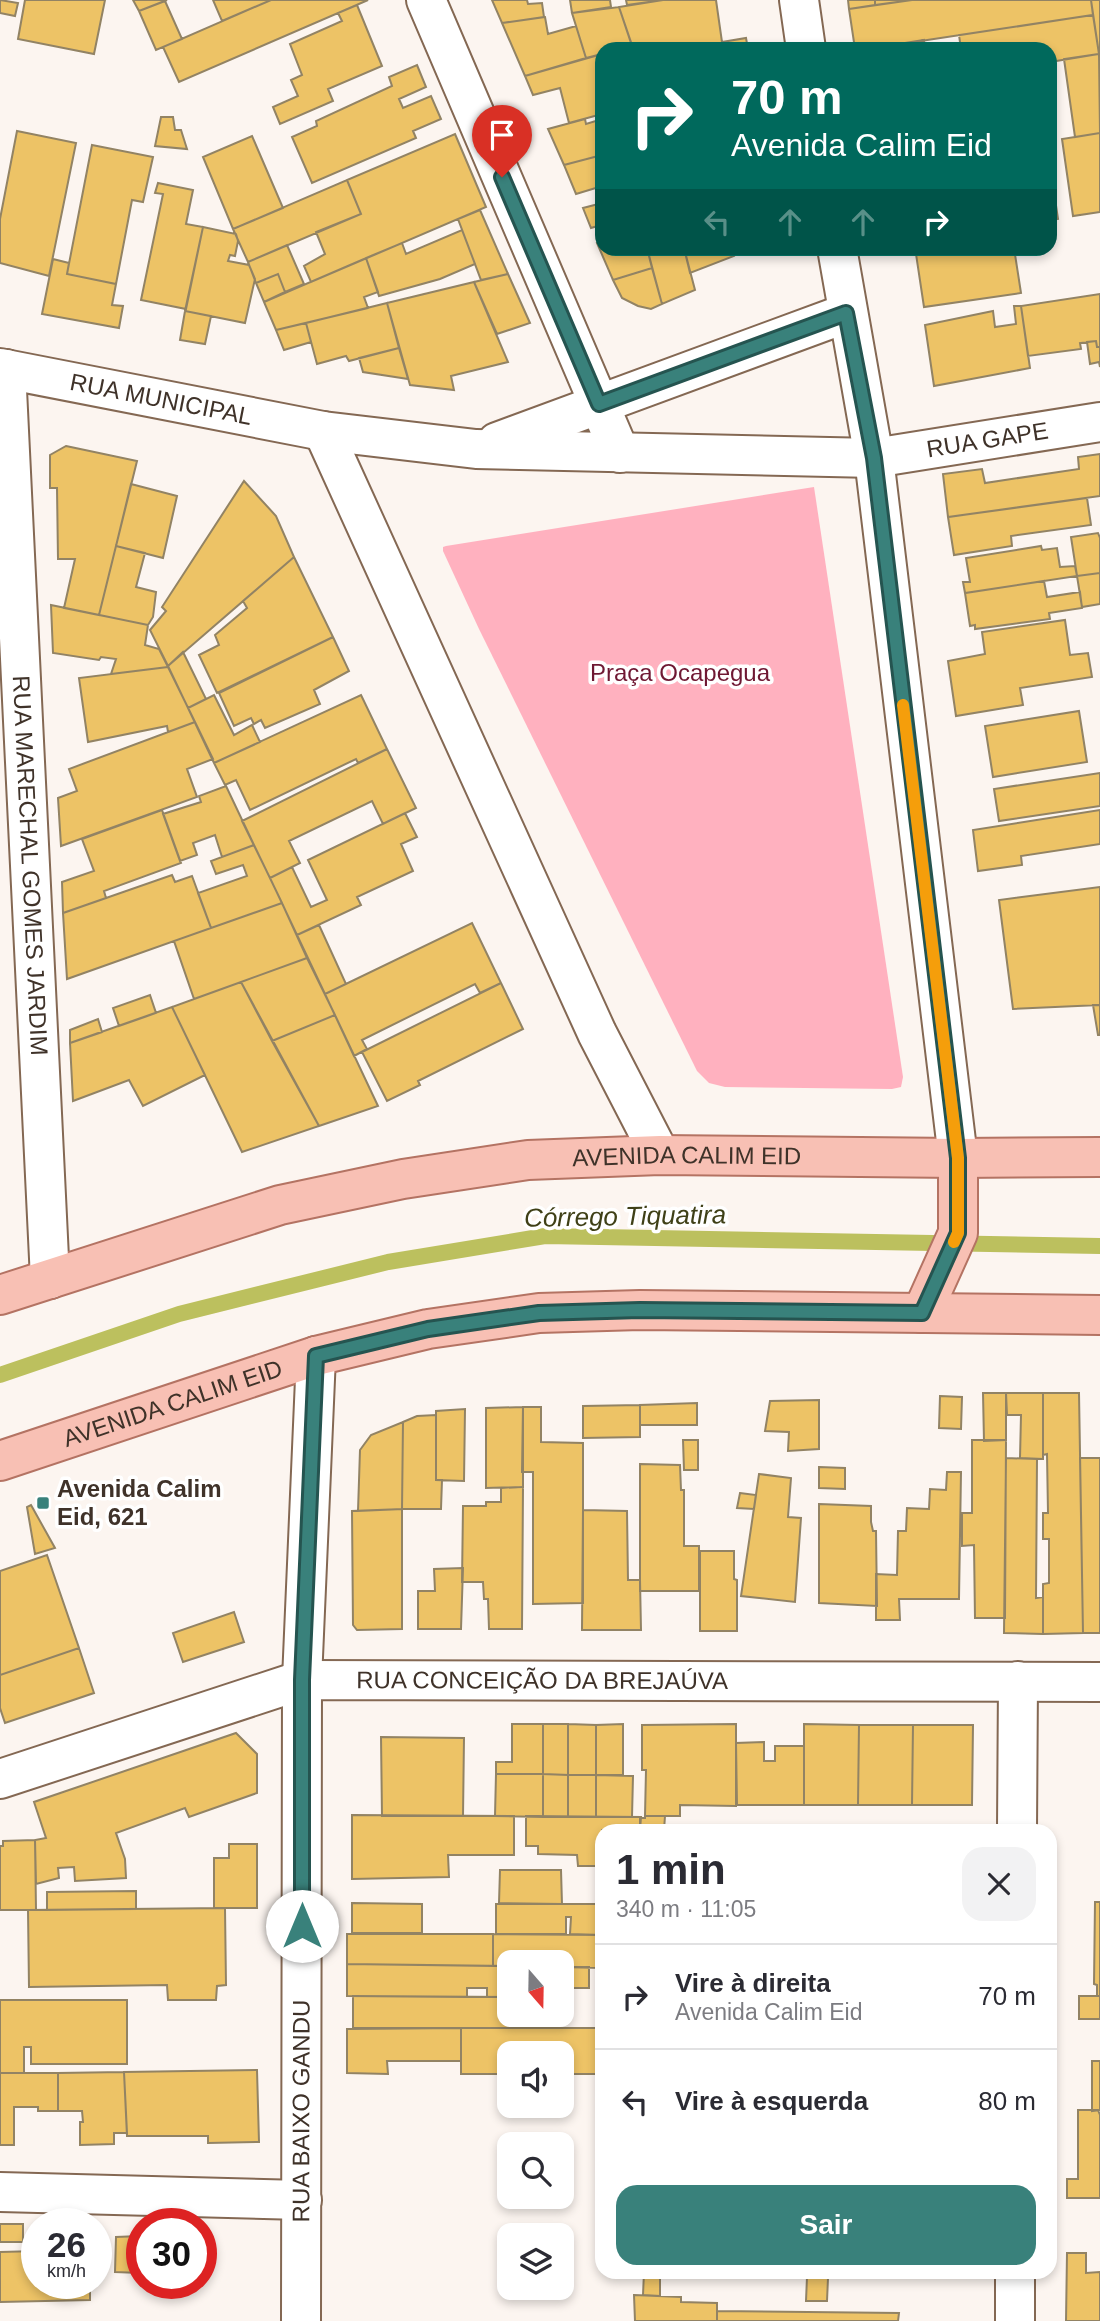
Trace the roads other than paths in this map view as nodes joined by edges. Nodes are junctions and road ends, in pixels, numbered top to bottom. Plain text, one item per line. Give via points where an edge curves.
1 (426, 0) edge
2 (799, 0) edge
3 (805, 42) edge
4 (838, 256) edge
5 (846, 313) junction
6 (3, 369) edge
7 (599, 404) junction
8 (1100, 422) edge
9 (323, 431) junction
10 (476, 449) junction
11 (620, 453) junction
12 (874, 458) junction
13 (660, 1155) junction
14 (1100, 1157) edge
15 (958, 1176) junction
16 (50, 1279) junction
17 (0, 1295) edge
18 (922, 1313) junction
19 (1100, 1314) edge
20 (316, 1356) junction
21 (0, 1461) edge
22 (302, 1680) junction
23 (1018, 1681) junction
24 (1100, 1682) edge
25 (0, 1779) edge
26 (1017, 1824) edge
27 (0, 2192) edge
28 (302, 2200) junction
29 (1015, 2279) edge
30 (301, 2321) edge
31 (1015, 2321) edge

1 - 7 street
2 - 3 street
4 - 5 street
5 - 7 street
5 - 12 street
6 - 9 street, RUA MUNICIPAL
6 - 16 street, RUA MARECHAL GOMES JARDIM
7 - 10 street
7 - 11 street
8 - 12 street, RUA GAPE
9 - 10 street
9 - 13 street via 597,1033
10 - 11 street
11 - 12 street
12 - 15 street
13 - 15 main road, AVENIDA CALIM EID
13 - 16 main road, AVENIDA CALIM EID via 528,1160 403,1178 280,1205
14 - 15 main road, AVENIDA CALIM EID
15 - 18 main road via 958,1233
16 - 17 main road, AVENIDA CALIM EID
18 - 19 main road, AVENIDA CALIM EID
18 - 20 main road, AVENIDA CALIM EID via 539,1313 428,1329
20 - 21 main road, AVENIDA CALIM EID
20 - 22 street, RUA BAIXO GANDU
22 - 23 street, RUA CONCEIÇÃO DA BREJAÚVA
22 - 25 street, RUA CONCEIÇÃO DA BREJAÚVA
22 - 28 street, RUA BAIXO GANDU
23 - 24 street, RUA CONCEIÇÃO DA BREJAÚVA
23 - 26 street
27 - 28 street
28 - 30 street, RUA BAIXO GANDU
29 - 31 street

